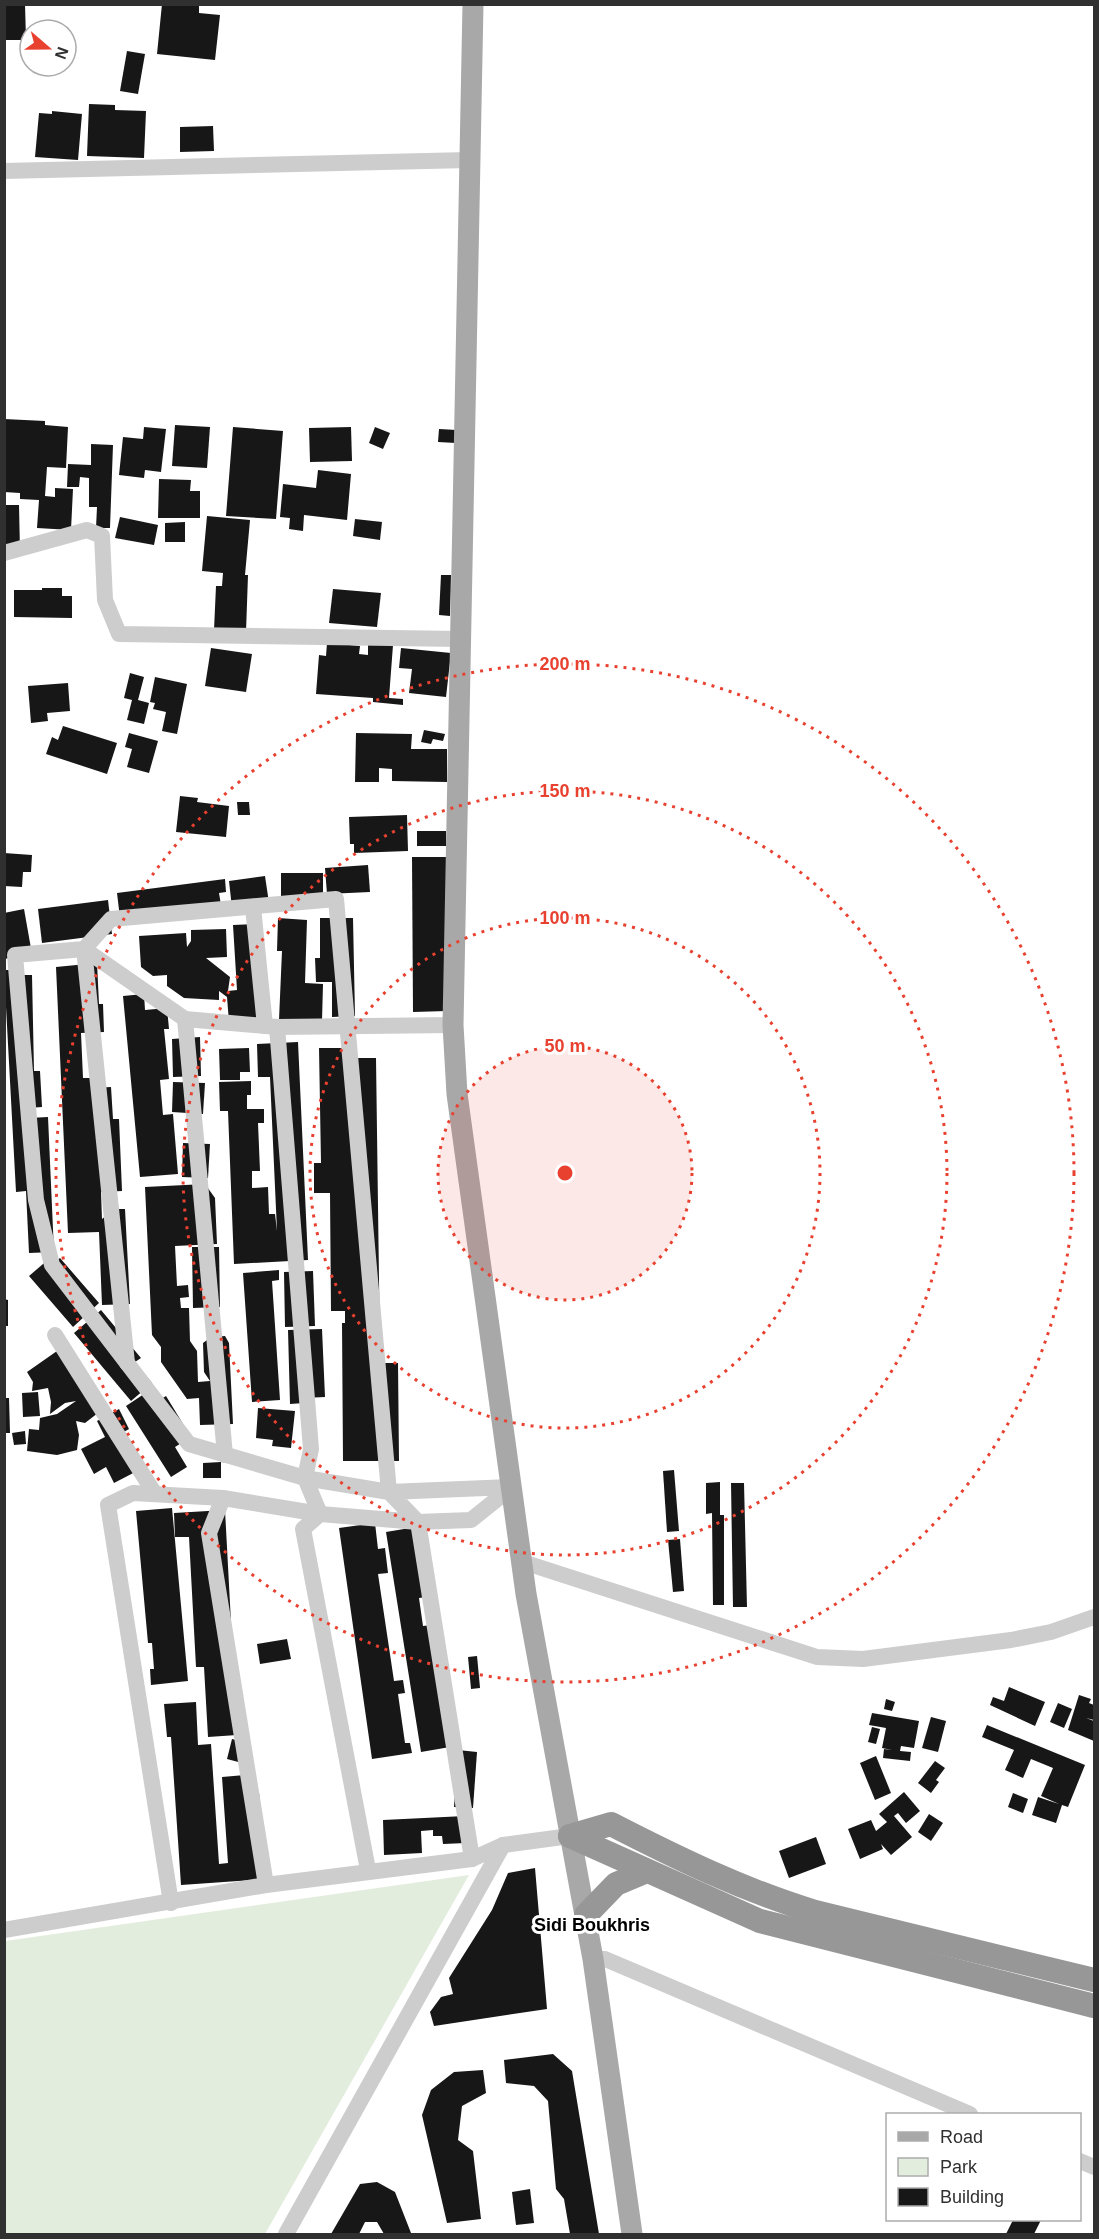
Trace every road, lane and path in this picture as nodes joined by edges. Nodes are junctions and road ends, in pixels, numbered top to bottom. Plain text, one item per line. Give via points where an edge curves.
1 (473, 4) edge
2 (470, 160) junction
3 (4, 171) edge
4 (4, 553) edge
5 (459, 639) junction
6 (253, 907) junction
7 (84, 949) junction
8 (10, 955) edge
9 (185, 1019) junction
10 (345, 1024) junction
11 (453, 1025) junction
12 (271, 1026) junction
13 (55, 1335) dead end
14 (127, 1364) junction
15 (225, 1455) junction
16 (305, 1478) junction
17 (512, 1487) junction
18 (389, 1492) junction
19 (155, 1494) junction
20 (223, 1498) junction
21 (320, 1514) junction
22 (418, 1522) junction
23 (523, 1562) junction
24 (1095, 1617) edge
25 (570, 1836) junction
26 (503, 1845) junction
27 (472, 1859) junction
28 (368, 1870) junction
29 (647, 1871) junction
30 (266, 1885) junction
31 (171, 1903) junction
32 (586, 1915) junction
33 (4, 1930) edge
34 (593, 1959) junction
35 (1095, 1980) edge
36 (1095, 2006) edge
37 (965, 2113) edge
38 (1081, 2161) edge
39 (1095, 2167) edge
40 (286, 2235) edge
41 (633, 2235) edge

1 - 2 main road
2 - 3 street
2 - 5 main road
4 - 5 street via 87,530 102,536 105,600 119,634
5 - 11 main road
6 - 7 street via 111,919
6 - 10 street via 336,899
6 - 12 street
7 - 8 street
7 - 9 street
7 - 14 street
8 - 14 street via 36,1200 52,1265
9 - 12 street
9 - 15 street
10 - 11 street
10 - 12 street
10 - 18 street
11 - 17 main road via 456,1094
12 - 16 street via 311,1449
13 - 19 street
14 - 15 street via 189,1444
15 - 16 street
16 - 18 street
16 - 21 street
17 - 18 street
17 - 22 street via 471,1520
17 - 23 main road
18 - 22 street
19 - 20 street
19 - 31 street via 133,1493 108,1505
20 - 21 street
20 - 30 street via 209,1533
21 - 22 street
21 - 28 street via 303,1530
22 - 27 street
23 - 24 street via 817,1657 863,1659 1011,1640
23 - 25 main road
25 - 26 street
25 - 29 highway
25 - 32 main road
25 - 35 highway via 611,1824 706,1872 770,1898
26 - 27 street
26 - 40 street
27 - 28 street
28 - 30 street
29 - 32 highway via 616,1884
29 - 36 highway via 760,1921
30 - 31 street
31 - 33 street
32 - 34 main road
34 - 37 street via 605,1959
34 - 41 main road
38 - 39 street

